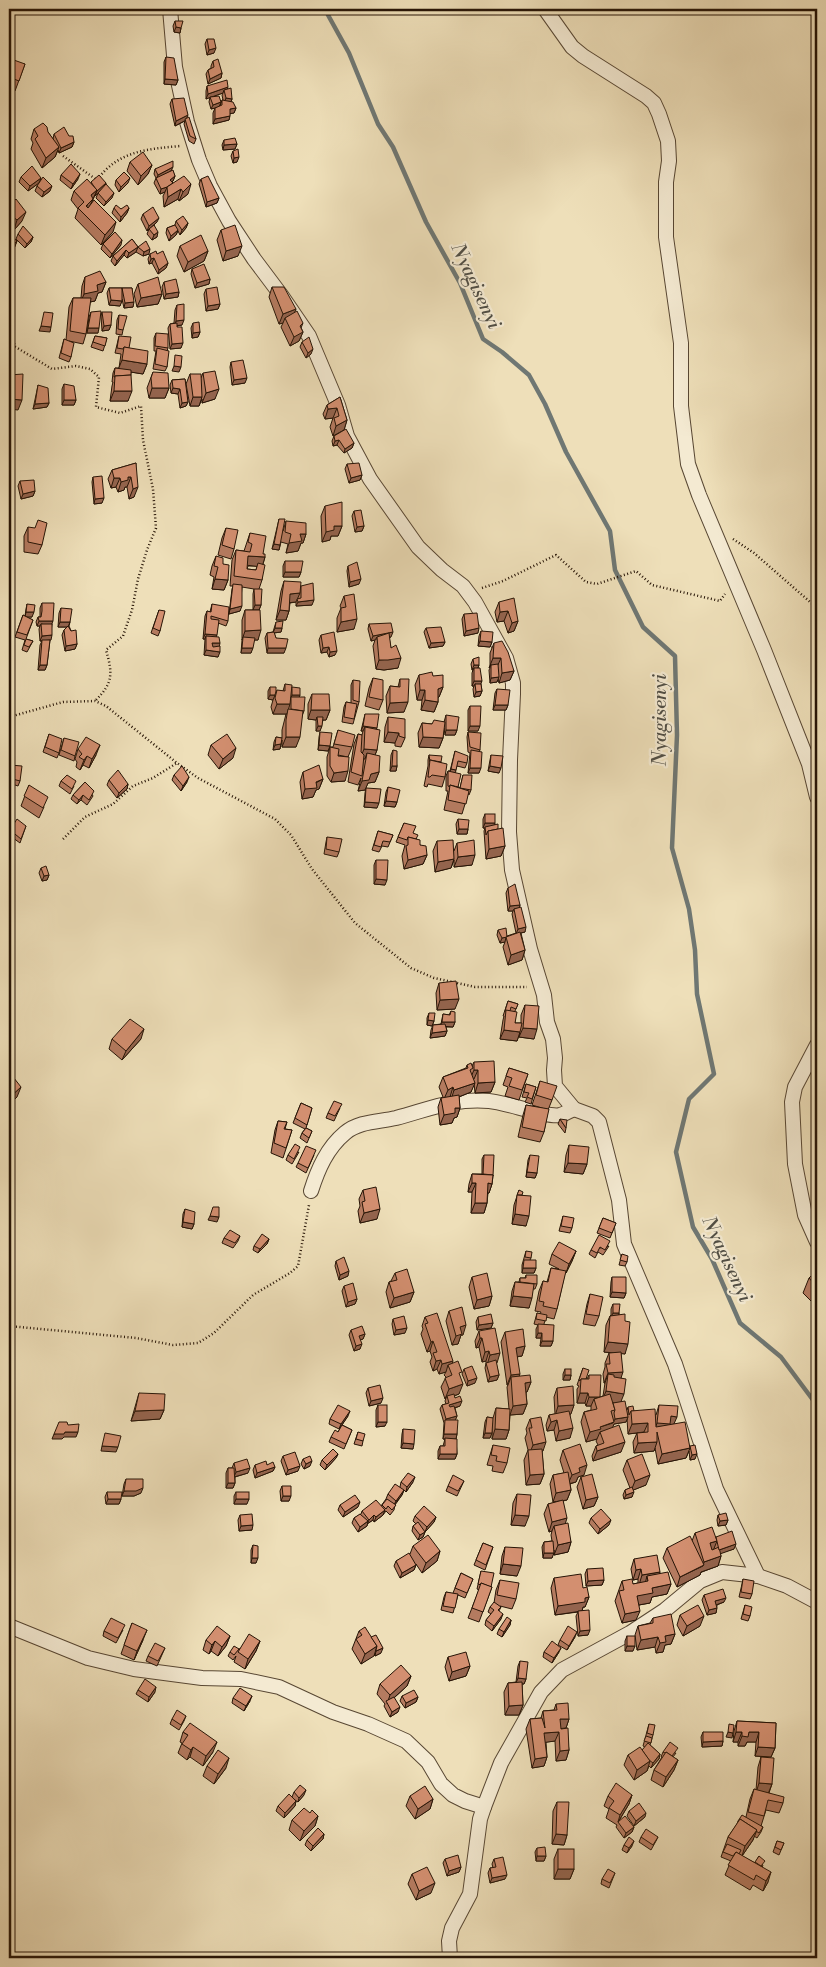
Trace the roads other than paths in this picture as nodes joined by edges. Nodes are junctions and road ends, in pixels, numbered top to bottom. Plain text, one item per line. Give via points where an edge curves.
1 (170, 9) edge
2 (545, 9) edge
3 (817, 797) edge
4 (817, 1045) edge
5 (574, 1109) junction
6 (311, 1191) road end
7 (817, 1242) edge
8 (758, 1576) junction
9 (817, 1602) edge
10 (9, 1626) edge
11 (484, 1807) junction
12 (450, 1958) edge

1 - 5 street via 175,67 187,122 202,168 229,220 309,336 338,404 347,436 370,479 418,547 469,592 506,658 513,682 509,832 512,870 553,1040 555,1086
2 - 3 street via 582,56 654,103 662,123 668,141 669,161 666,237 681,343 681,406 688,464 809,764
4 - 7 street via 795,1087 792,1102 795,1164 805,1215
5 - 6 street via 558,1116 492,1101 459,1100 366,1123 346,1132 332,1147 318,1168
5 - 8 street via 593,1116 599,1122 619,1200 624,1244 675,1364 716,1488
8 - 9 street via 787,1586
8 - 11 street via 722,1572 700,1581 630,1634 562,1670 541,1692 501,1763
10 - 11 street via 88,1658 134,1669 202,1678 241,1679 279,1687 406,1741 428,1762 441,1784 453,1795
11 - 12 street via 470,1894 452,1928

